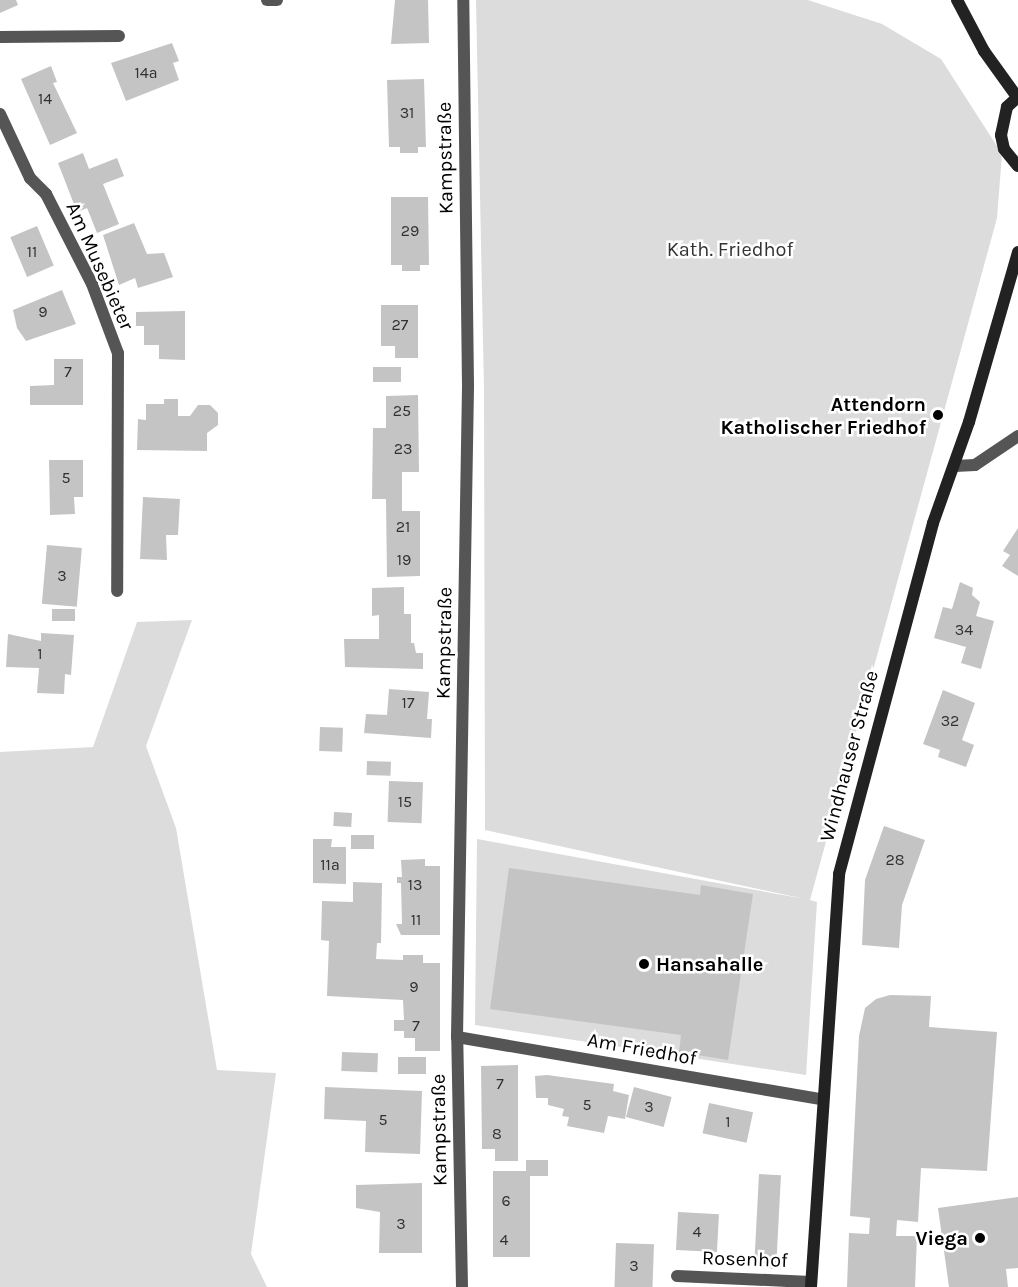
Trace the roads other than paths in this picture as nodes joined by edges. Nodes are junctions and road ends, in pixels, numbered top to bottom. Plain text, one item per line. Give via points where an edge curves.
1 (463, 0) edge
2 (957, 0) edge
3 (119, 36) dead end
4 (0, 37) edge
5 (1018, 97) edge
6 (0, 114) edge
7 (1018, 166) edge
8 (1018, 252) edge
9 (1018, 436) edge
10 (955, 466) junction
11 (117, 591) dead end
12 (457, 1037) junction
13 (821, 1099) junction
14 (677, 1276) dead end
15 (811, 1284) edge
16 (462, 1287) edge

1 - 12 street, Kampstraße via 468,385
2 - 5 main road via 984,51
3 - 4 street
5 - 7 main road via 1004,114 1000,135 1004,149
6 - 11 street, Am Musebieter via 30,178 46,194 92,284 118,353
8 - 10 main road, Windhauser Straße
9 - 10 street via 975,465
10 - 13 main road, Windhauser Straße via 933,523 839,874
12 - 13 street, Am Friedhof
12 - 16 street, Kampstraße
13 - 15 main road, Windhauser Straße
14 - 15 street, Rosenhof

